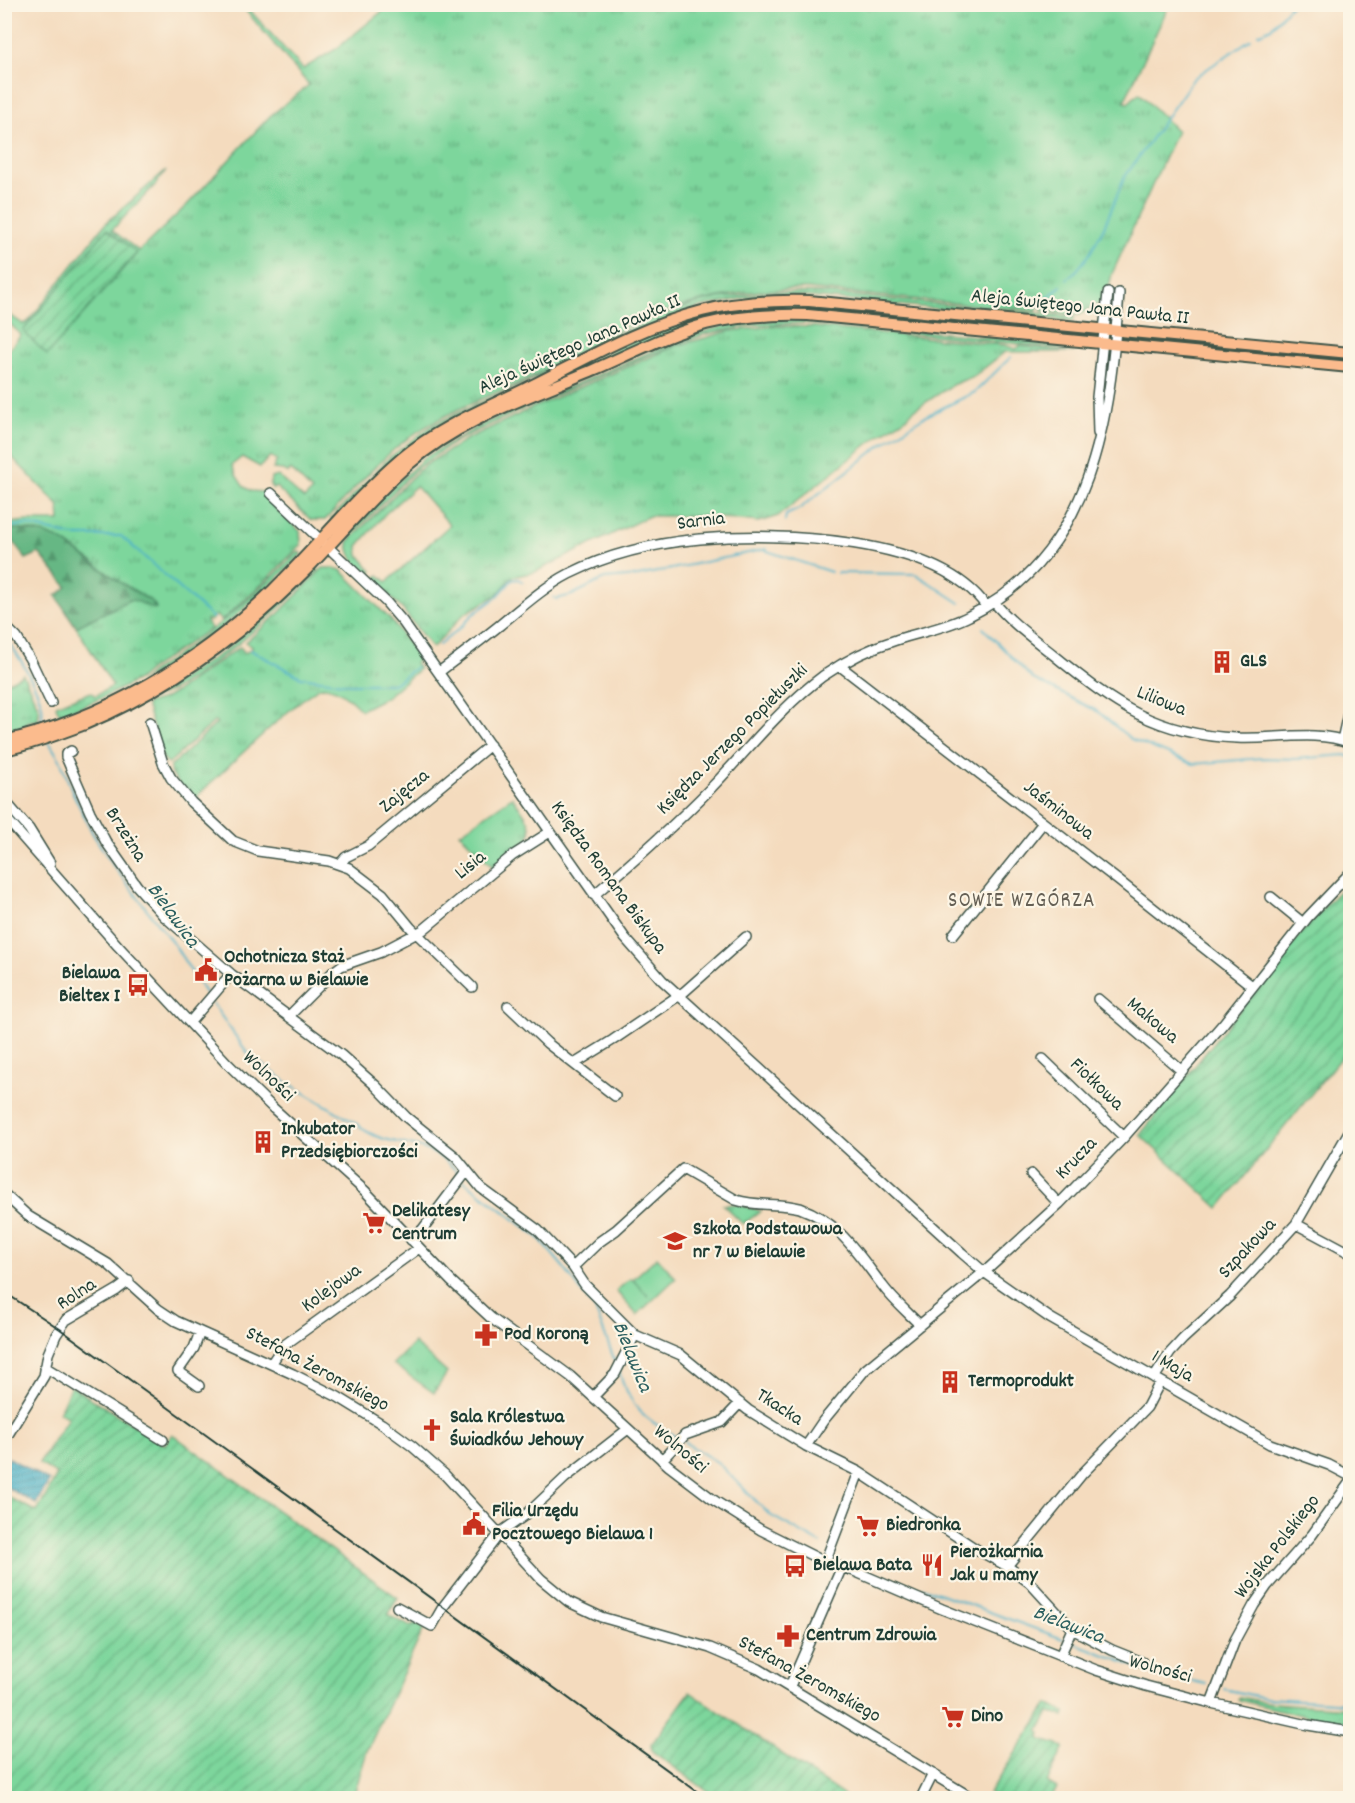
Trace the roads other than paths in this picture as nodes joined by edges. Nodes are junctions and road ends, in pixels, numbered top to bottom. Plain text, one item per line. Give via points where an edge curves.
1 (1107, 293) dead end
2 (1119, 293) dead end
3 (1104, 329) junction
4 (1116, 330) junction
5 (1102, 343) junction
6 (1114, 344) junction
7 (1350, 353) edge
8 (1350, 367) edge
9 (1098, 438) junction
10 (271, 493) dead end
11 (324, 544) junction
12 (990, 604) junction
13 (4, 624) edge
14 (840, 666) junction
15 (439, 672) junction
16 (51, 703) dead end
17 (1350, 705) edge
18 (150, 722) dead end
19 (39, 736) junction
20 (4, 741) edge
21 (1346, 741) edge
22 (490, 745) junction
23 (21, 747) junction
24 (4, 750) edge
25 (70, 751) dead end
26 (4, 759) edge
27 (4, 800) edge
28 (4, 816) edge
29 (1043, 823) junction
30 (550, 832) junction
31 (340, 864) junction
32 (1350, 873) edge
33 (58, 878) junction
34 (594, 895) junction
35 (1271, 897) dead end
36 (1303, 923) junction
37 (417, 934) junction
38 (953, 935) dead end
39 (746, 936) dead end
40 (231, 974) junction
41 (1252, 986) junction
42 (472, 987) dead end
43 (679, 995) junction
44 (1098, 999) dead end
45 (508, 1006) dead end
46 (289, 1016) junction
47 (190, 1022) junction
48 (1043, 1059) dead end
49 (574, 1064) junction
50 (1182, 1071) junction
51 (615, 1096) dead end
52 (1350, 1130) edge
53 (1124, 1137) junction
54 (467, 1171) junction
55 (1031, 1174) dead end
56 (4, 1194) edge
57 (1059, 1204) junction
58 (1296, 1224) junction
59 (411, 1240) junction
60 (419, 1248) junction
61 (1350, 1253) edge
62 (573, 1267) junction
63 (984, 1272) junction
64 (129, 1281) junction
65 (920, 1325) junction
66 (200, 1332) junction
67 (635, 1335) junction
68 (272, 1364) junction
69 (45, 1367) junction
70 (1157, 1380) junction
71 (199, 1386) dead end
72 (593, 1396) junction
73 (740, 1403) junction
74 (628, 1429) junction
75 (163, 1440) dead end
76 (4, 1441) edge
77 (806, 1446) junction
78 (662, 1460) junction
79 (859, 1472) junction
80 (1350, 1476) edge
81 (1350, 1482) edge
82 (500, 1533) junction
83 (825, 1562) junction
84 (1007, 1566) junction
85 (841, 1569) junction
86 (397, 1607) dead end
87 (1070, 1632) junction
88 (1060, 1656) junction
89 (1142, 1662) dead end
90 (790, 1686) junction
91 (1211, 1703) junction
92 (1350, 1732) edge
93 (933, 1774) junction
94 (921, 1798) edge
95 (972, 1798) edge

1 - 3 street, Księdza Jerzego Popiełuszki
2 - 4 street, Księdza Jerzego Popiełuszki
3 - 4 main road, Aleja świętego Jana Pawła II
3 - 5 street, Księdza Jerzego Popiełuszki
3 - 11 main road, Aleja świętego Jana Pawła II via 809,301 762,301 703,311 630,338 441,430 399,460
4 - 6 street, Księdza Jerzego Popiełuszki
4 - 7 main road, Aleja świętego Jana Pawła II
5 - 6 main road, Aleja świętego Jana Pawła II
5 - 9 street, Księdza Jerzego Popiełuszki
5 - 11 main road, Aleja świętego Jana Pawła II via 808,315 754,316 707,324 653,343 446,437 399,472
6 - 8 main road, Aleja świętego Jana Pawła II
6 - 9 street, Księdza Jerzego Popiełuszki via 1107,406
9 - 12 street, Księdza Jerzego Popiełuszki via 1084,490 1062,533 1019,584
10 - 11 street, Księdza Romana Biskupa
11 - 15 street, Księdza Romana Biskupa via 393,610
11 - 19 main road, Aleja świętego Jana Pawła II via 252,621 196,665 114,711
12 - 14 street, Księdza Jerzego Popiełuszki via 953,623 883,644
12 - 15 street, Sarnia via 947,573 883,549 795,537 698,539 624,553 569,574
12 - 21 street, Liliowa via 1095,689 1147,719 1207,736 1310,736
13 - 16 street via 31,661
14 - 29 street, Jaśminowa
14 - 34 street, Księdza Jerzego Popiełuszki via 798,698 695,804
15 - 22 street, Księdza Romana Biskupa
17 - 21 street
18 - 31 street via 171,778 233,841 260,852
19 - 20 main road, Aleja świętego Jana Pawła II
19 - 23 main road, Aleja świętego Jana Pawła II
22 - 30 street, Księdza Romana Biskupa
22 - 31 street, Zajęcza via 368,846
23 - 24 main road, Aleja świętego Jana Pawła II
23 - 26 street
25 - 40 street, Brzeżna via 66,757 90,812 123,867 164,916
27 - 33 street, Wolności via 29,829
28 - 33 street, Wolności
29 - 38 street
29 - 41 street, Jaśminowa
30 - 34 street, Księdza Romana Biskupa
30 - 37 street, Lisia via 512,856
31 - 37 street via 383,894
32 - 36 street, Krucza
33 - 47 street, Wolności
34 - 43 street, Księdza Romana Biskupa via 637,953
35 - 36 street
36 - 41 street, Krucza
37 - 42 street
37 - 46 street via 341,966
39 - 43 street
40 - 46 street, Brzeżna
40 - 47 street
41 - 50 street, Krucza
43 - 49 street
43 - 63 street, Księdza Romana Biskupa
44 - 50 street, Makowa
45 - 49 street
46 - 54 street, Brzeżna via 341,1055
47 - 59 street, Wolności via 254,1090 358,1184
48 - 53 street, Fiołkowa
49 - 51 street
50 - 53 street, Krucza
52 - 58 street, Szpakowa
53 - 57 street, Krucza
54 - 59 street
54 - 62 street, Tkacka via 480,1188 538,1230
55 - 57 street
56 - 64 street, Stefana Żeromskiego via 28,1216 97,1256
57 - 63 street, Krucza
58 - 61 street
58 - 70 street, Szpakowa via 1230,1296 1176,1346
59 - 60 street, Wolności
60 - 68 street, Kolejowa via 283,1346
60 - 72 street, Wolności via 491,1318
62 - 65 street via 683,1169 736,1200 786,1204 834,1226 882,1286
62 - 67 street, Tkacka
63 - 65 street, Krucza
63 - 70 street, 1 Maja via 1050,1318
64 - 66 street, Stefana Żeromskiego via 169,1317
64 - 69 street, Rolna via 66,1320 56,1335
65 - 77 street, Krucza via 866,1370
66 - 68 street, Stefana Żeromskiego
66 - 71 street via 178,1371
67 - 72 street via 615,1374
67 - 73 street, Tkacka via 681,1355
68 - 82 street, Stefana Żeromskiego via 338,1397 403,1439 445,1475
69 - 75 street
69 - 76 street, Rolna via 44,1376
70 - 80 street, 1 Maja via 1270,1444
70 - 84 street, Szpakowa via 1147,1407 1083,1473
72 - 74 street, Wolności
73 - 77 street, Tkacka
73 - 78 street via 722,1422 685,1435
74 - 78 street, Wolności
74 - 82 street
77 - 79 street, Tkacka
78 - 83 street, Wolności via 740,1518
79 - 83 street
79 - 84 street, Tkacka
81 - 91 street, Wojska Polskiego via 1254,1605 1235,1640
82 - 86 street via 432,1626
82 - 90 street, Stefana Żeromskiego via 545,1583 579,1608 718,1651
83 - 85 street, Wolności
84 - 87 street, Tkacka via 1030,1583
85 - 88 street, Wolności
85 - 90 street
87 - 88 street
87 - 89 street, Tkacka
88 - 91 street, Wolności via 1132,1682
90 - 93 street, Stefana Żeromskiego
91 - 92 street, Wolności
93 - 94 street
93 - 95 street, Stefana Żeromskiego

